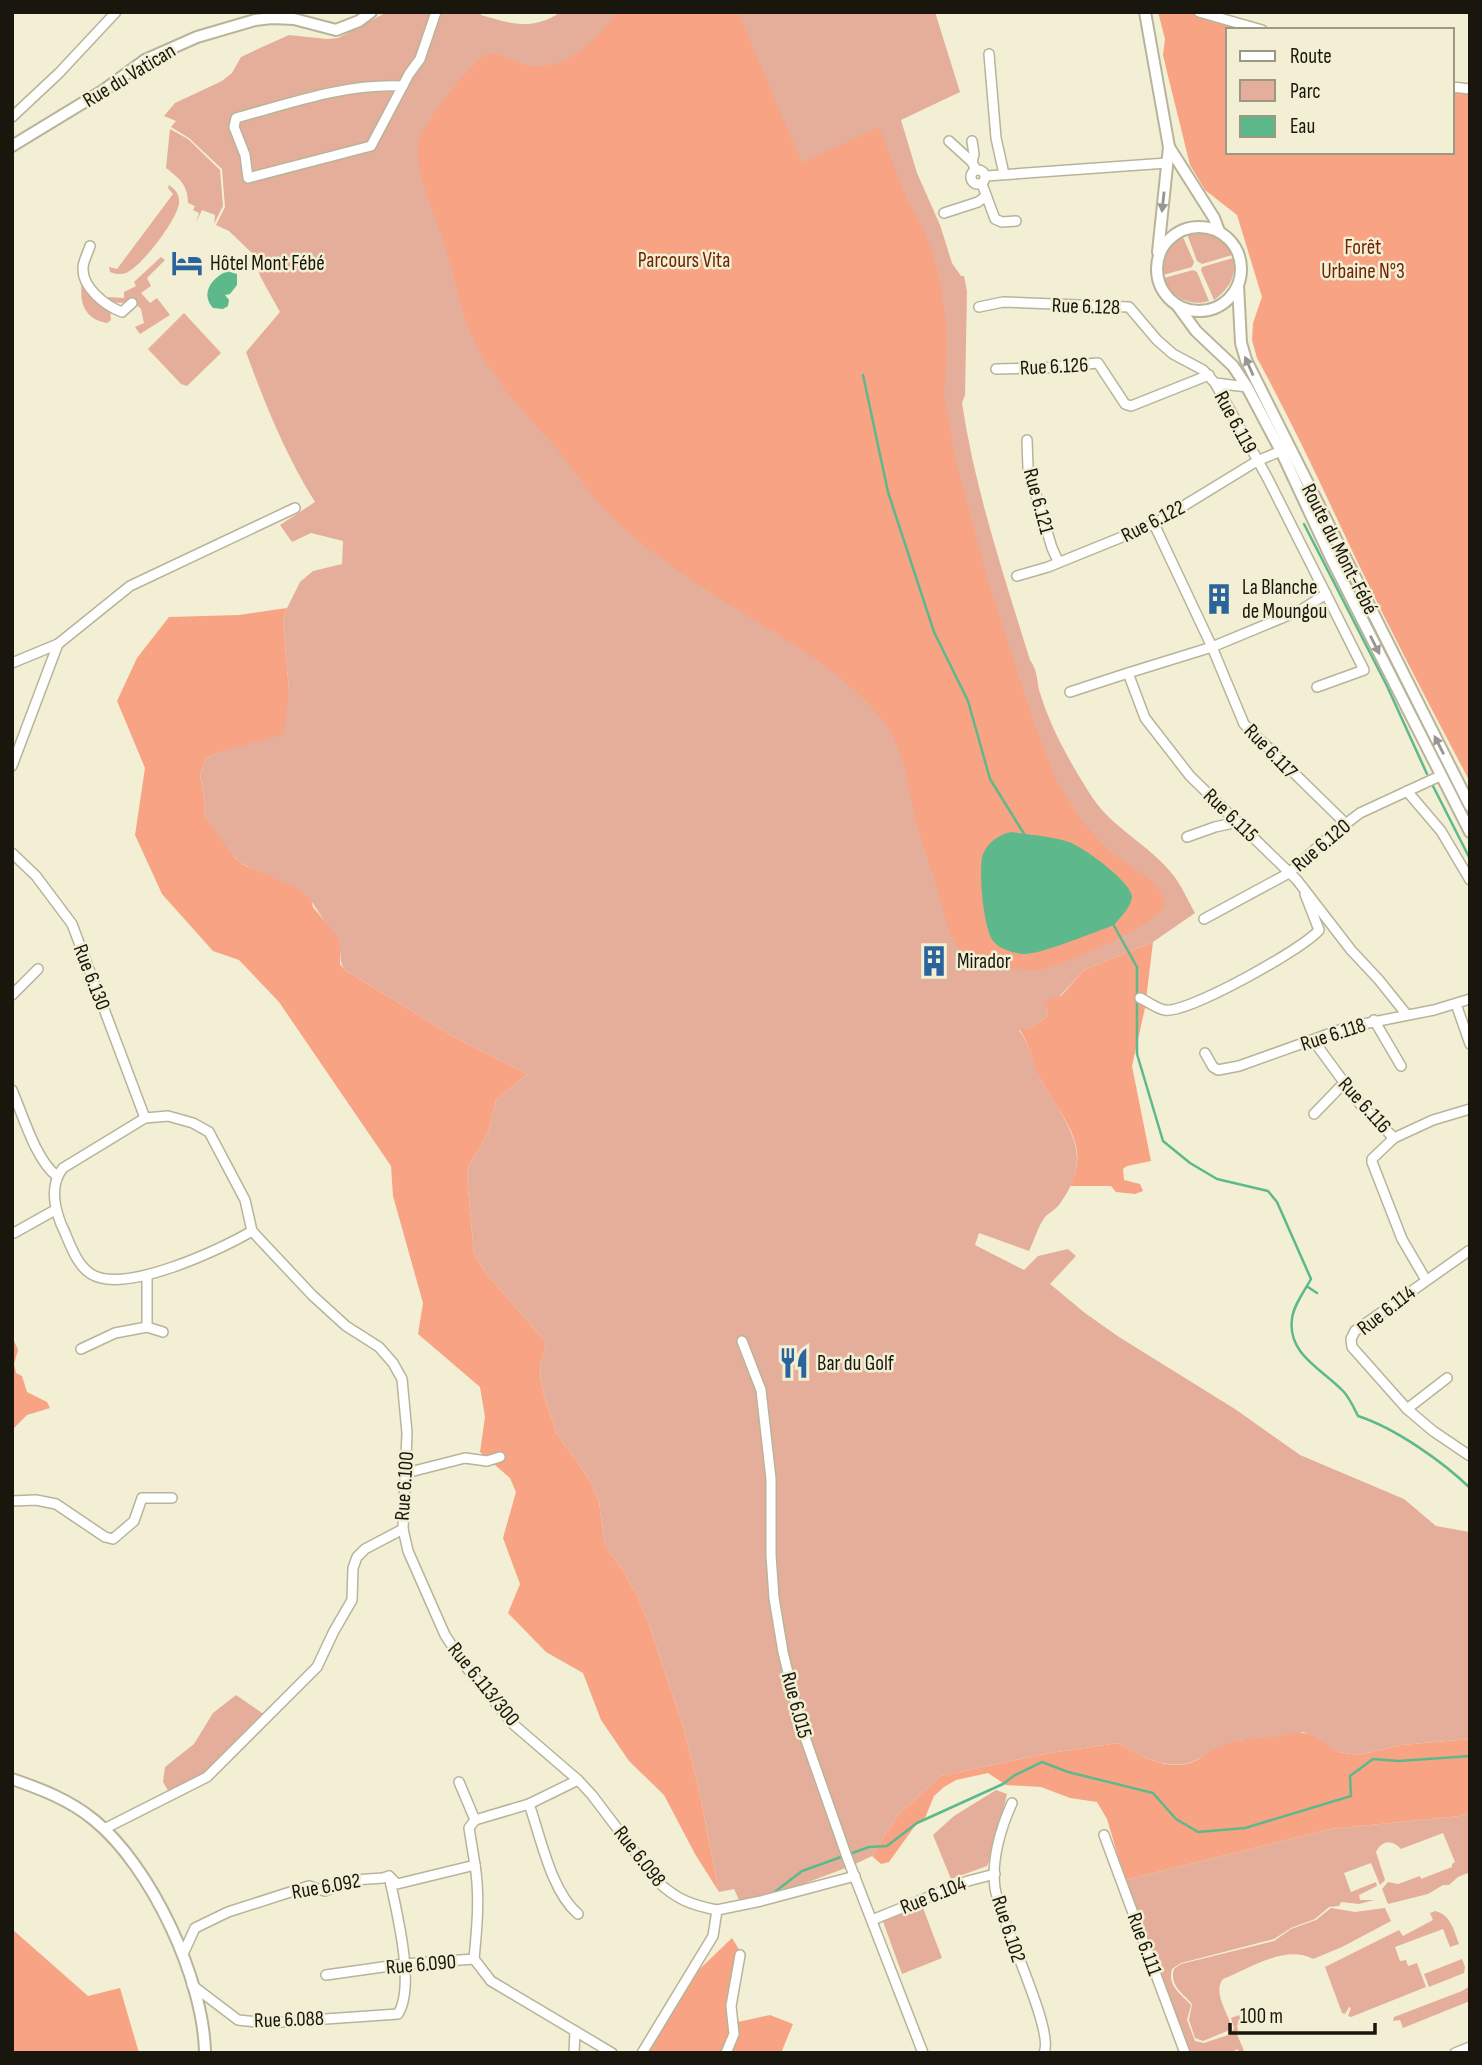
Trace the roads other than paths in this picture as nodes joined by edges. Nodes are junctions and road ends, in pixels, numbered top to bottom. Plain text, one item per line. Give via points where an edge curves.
1 (116, 12) edge
2 (371, 12) edge
3 (436, 12) edge
4 (1145, 12) edge
5 (1199, 12) edge
6 (1255, 28) edge
7 (989, 54) dead end
8 (403, 86) junction
9 (12, 117) edge
10 (949, 141) dead end
11 (972, 141) dead end
12 (12, 146) edge
13 (1169, 147) junction
14 (1167, 163) junction
15 (974, 166) junction
16 (1004, 174) junction
17 (984, 180) junction
18 (986, 196) junction
19 (944, 214) dead end
20 (1016, 221) dead end
21 (1219, 231) junction
22 (90, 246) dead end
23 (1158, 257) junction
24 (1238, 285) junction
25 (132, 303) dead end
26 (1177, 305) junction
27 (979, 307) dead end
28 (996, 369) dead end
29 (1212, 379) junction
30 (1247, 387) junction
31 (1027, 440) dead end
32 (1281, 451) junction
33 (1257, 461) junction
34 (295, 508) dead end
35 (1153, 524) junction
36 (1058, 561) junction
37 (1017, 576) dead end
38 (1326, 594) junction
39 (58, 644) junction
40 (1212, 647) junction
41 (12, 663) edge
42 (1128, 673) junction
43 (1317, 687) dead end
44 (1070, 692) dead end
45 (12, 766) edge
46 (1440, 776) junction
47 (1407, 791) junction
48 (1470, 806) edge
49 (1238, 822) junction
50 (1345, 823) junction
51 (1470, 832) edge
52 (1186, 837) dead end
53 (12, 853) edge
54 (1289, 873) junction
55 (1470, 880) edge
56 (1304, 892) junction
57 (1204, 919) dead end
58 (38, 969) dead end
59 (12, 995) edge
60 (1140, 998) dead end
61 (1470, 999) edge
62 (1456, 1004) junction
63 (1407, 1015) junction
64 (1374, 1020) junction
65 (1313, 1040) junction
66 (1470, 1044) edge
67 (1205, 1053) dead end
68 (1401, 1066) dead end
69 (1344, 1083) junction
70 (12, 1090) edge
71 (1470, 1109) edge
72 (1314, 1114) dead end
73 (145, 1118) junction
74 (1394, 1138) junction
75 (57, 1176) junction
76 (55, 1210) junction
77 (252, 1231) junction
78 (14, 1233) dead end
79 (1470, 1250) edge
80 (147, 1276) junction
81 (1426, 1280) junction
82 (146, 1327) junction
83 (163, 1332) dead end
84 (742, 1341) dead end
85 (81, 1349) dead end
86 (1447, 1378) dead end
87 (1407, 1409) junction
88 (1470, 1456) edge
89 (500, 1457) dead end
90 (406, 1473) junction
91 (172, 1498) dead end
92 (12, 1501) edge
93 (403, 1529) junction
94 (12, 1779) edge
95 (578, 1780) junction
96 (459, 1782) dead end
97 (1012, 1803) dead end
98 (529, 1804) junction
99 (475, 1820) junction
100 (104, 1829) junction
101 (1104, 1835) dead end
102 (475, 1865) junction
103 (995, 1874) junction
104 (389, 1876) junction
105 (855, 1876) junction
106 (717, 1910) junction
107 (578, 1914) dead end
108 (872, 1920) junction
109 (183, 1954) junction
110 (740, 1955) dead end
111 (474, 1959) junction
112 (404, 1964) junction
113 (326, 1975) dead end
114 (192, 1985) junction
115 (576, 2031) junction
116 (1470, 2047) edge
117 (205, 2053) edge
118 (574, 2053) edge
119 (612, 2053) edge
120 (642, 2053) edge
121 (726, 2053) edge
122 (923, 2053) edge
123 (1044, 2053) edge
124 (1185, 2053) edge
125 (1455, 2053) edge

1 - 9 street
2 - 12 street, Rue du Vatican via 336,30 272,18 197,37 145,60
3 - 8 street via 420,59
4 - 13 street
5 - 6 street
7 - 16 street
8 - 8 street via 370,146 248,178 234,127 236,118 328,94 376,85
10 - 15 street
11 - 15 street
13 - 14 street
13 - 21 street
14 - 16 street
14 -> 23 street
15 - 17 street via 982,171
16 - 17 street
17 - 18 street
18 - 19 street
18 - 20 street via 995,219
21 - 23 street via 1201,226 1183,229 1163,245
21 - 24 street via 1239,255
22 - 25 street via 83,268 85,280 110,308 122,312
23 - 26 street via 1157,279
24 - 26 street via 1215,308 1189,310
48 -> 24 street, Route du Mont-Fébé via 1246,360
26 - 30 street, Route du Mont-Fébé
27 - 29 street, Rue 6.128 via 1003,302 1129,307 1173,354
28 - 29 street, Rue 6.126 via 1098,363 1125,404 1131,406
29 - 30 street, Rue 6.128
29 - 33 street, Rue 6.119
30 - 32 street, Route du Mont-Fébé
31 - 36 street, Rue 6.121 via 1028,468
32 - 33 street, Rue 6.122
32 -> 46 street, Route du Mont-Fébé
33 - 35 street, Rue 6.122
33 - 38 street
34 - 39 street via 130,586
35 - 36 street, Rue 6.122
35 - 40 street, Rue 6.117
36 - 37 street, Rue 6.122
38 - 40 street via 1301,610
38 - 43 street via 1364,670
39 - 41 street
39 - 45 street
40 - 42 street
40 - 50 street, Rue 6.117 via 1244,724
42 - 44 street
42 - 49 street, Rue 6.115 via 1145,718 1190,776
46 - 47 street, Rue 6.120
46 - 51 street, Route du Mont-Fébé
47 - 50 street, Rue 6.120
47 - 55 street via 1441,831
49 - 52 street
49 - 54 street, Rue 6.115
50 - 54 street, Rue 6.120
53 - 73 street, Rue 6.130 via 72,924
54 - 56 street, Rue 6.115
54 - 57 street, Rue 6.120
56 - 60 street via 1319,930 1282,957 1194,1005 1165,1011
56 - 63 street, Rue 6.115
58 - 59 street
61 - 62 street, Rue 6.118
62 - 63 street, Rue 6.118
62 - 66 street
63 - 64 street, Rue 6.118
64 - 65 street, Rue 6.118
64 - 68 street
65 - 67 street, Rue 6.118 via 1218,1070
65 - 69 street, Rue 6.116
69 - 72 street
69 - 74 street, Rue 6.116
70 - 75 street via 42,1159
71 - 74 street, Rue 6.116 via 1433,1119
73 - 75 street
73 - 77 street via 168,1116 209,1132 245,1200
74 - 81 street via 1371,1162 1402,1239
75 - 76 street
76 - 78 street
76 - 80 street via 79,1262 92,1275 110,1280
77 - 80 street
77 - 90 street, Rue 6.100 via 312,1295 393,1363 404,1393
79 - 81 street, Rue 6.114
80 - 82 street
81 - 87 street, Rue 6.114 via 1355,1331 1351,1339 1352,1347
82 - 83 street
82 - 85 street via 115,1333
84 - 105 street, Rue 6.015 via 757,1378 764,1413 774,1598 783,1653 801,1726
86 - 87 street
87 - 88 street
89 - 90 street via 486,1461 465,1458
90 - 93 street, Rue 6.100
91 - 92 street via 142,1498 134,1521 113,1539 56,1504
93 - 95 street, Rue 6.113/300 via 445,1635 466,1667 513,1724
93 - 100 street, Rue 6.100 via 357,1556 352,1600 317,1667 207,1777
94 - 100 street via 65,1800
95 - 98 street
95 - 106 street, Rue 6.098 via 665,1889 683,1902
96 - 99 street
97 - 103 street, Rue 6.102
98 - 99 street
98 - 107 street via 559,1890
99 - 102 street via 469,1828
100 - 109 street via 152,1893
101 - 124 street, Rue 6.111
102 - 104 street, Rue 6.092 via 397,1884
102 - 111 street
103 - 108 street, Rue 6.104
103 - 123 street, Rue 6.102 via 999,1908 1043,2022
104 - 109 street, Rue 6.092 via 354,1880 325,1891 306,1887 228,1912 195,1928
104 - 112 street
105 - 106 street
105 - 108 street, Rue 6.015
106 - 120 street via 713,1936
108 - 122 street, Rue 6.015
109 - 114 street
110 - 121 street via 731,2006 734,2034
111 - 112 street, Rue 6.090
111 - 115 street, Rue 6.090 via 491,1981
112 - 113 street, Rue 6.090
112 - 114 street, Rue 6.088 via 398,2014 247,2022 230,2015
114 - 117 street
115 - 118 street
115 - 119 street, Rue 6.090
116 - 125 street

